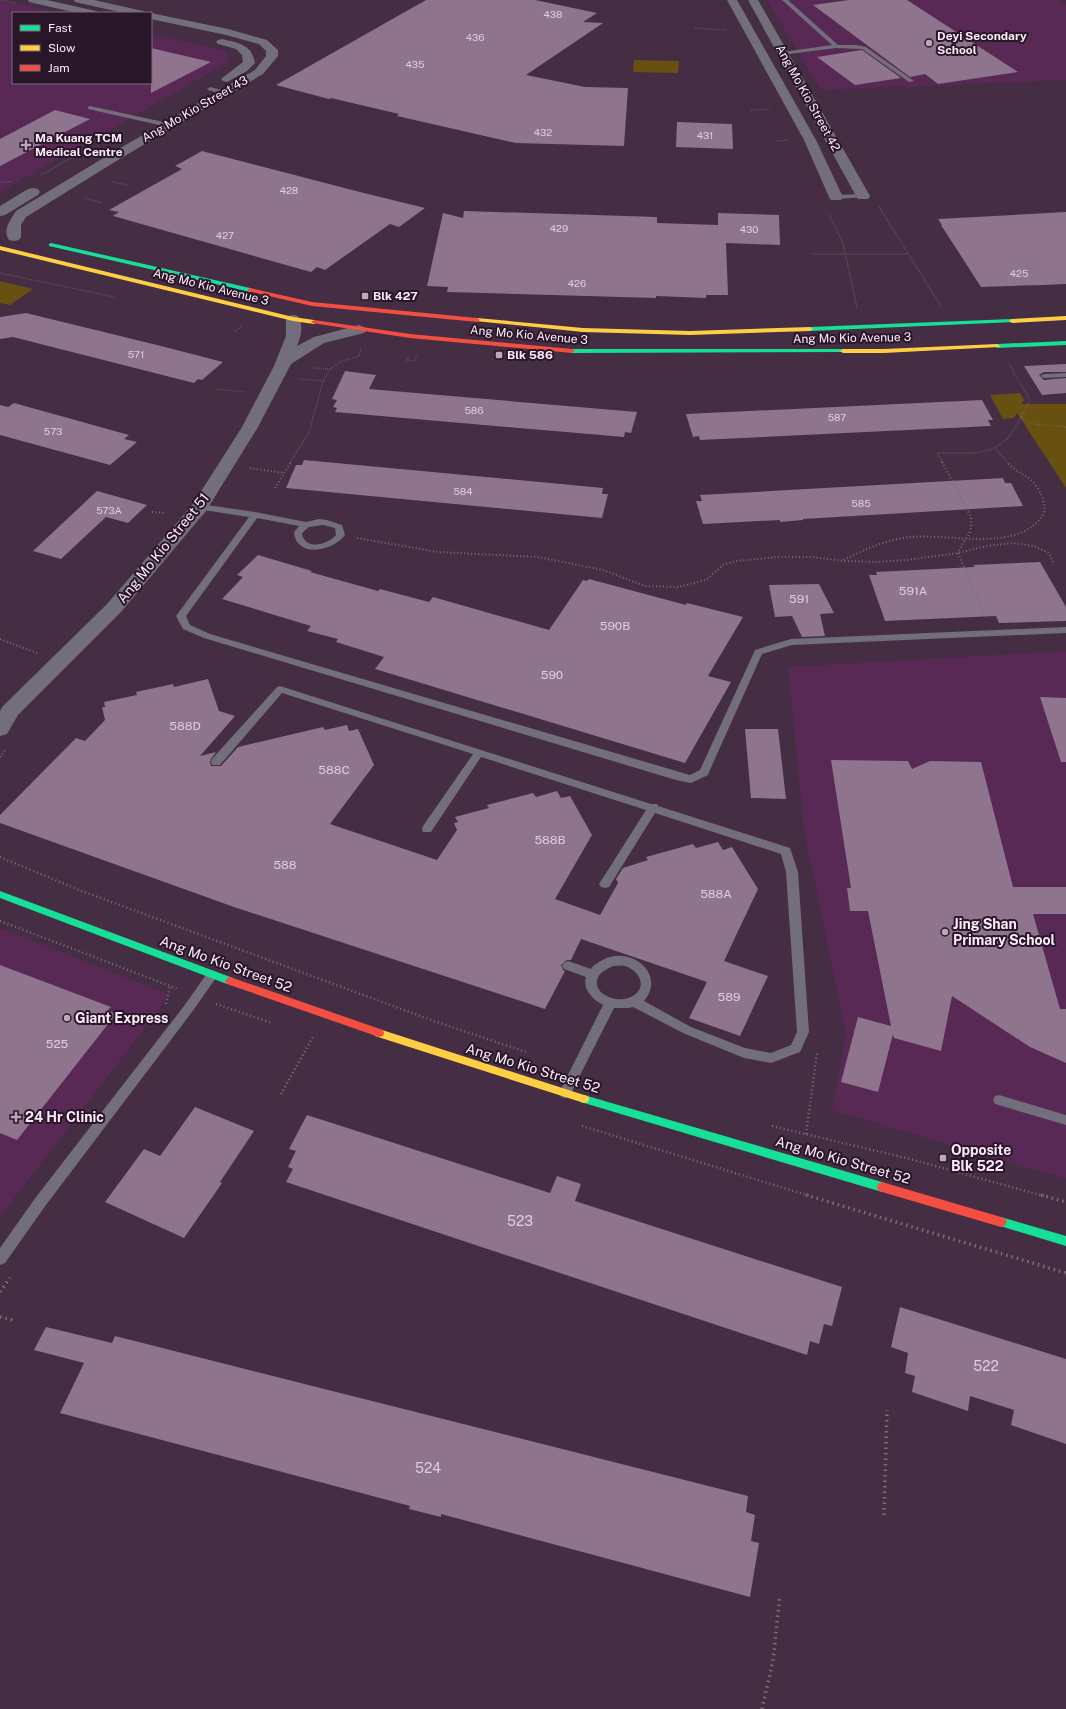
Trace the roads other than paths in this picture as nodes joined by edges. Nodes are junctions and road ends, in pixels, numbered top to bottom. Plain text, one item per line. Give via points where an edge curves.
1 (33, 0) edge
2 (80, 0) edge
3 (732, 0) edge
4 (753, 0) edge
5 (785, 0) edge
6 (87, 12) edge
7 (134, 12) edge
8 (152, 16) edge
9 (152, 26) edge
10 (837, 47) junction
11 (783, 54) junction
12 (912, 81) dead end
13 (210, 89) junction
14 (223, 92) junction
15 (90, 108) dead end
16 (154, 121) junction
17 (168, 125) junction
18 (95, 149) road end
19 (40, 182) road end
20 (863, 196) joint
21 (836, 197) joint
22 (0, 212) edge
23 (14, 237) dead end
24 (43, 243) dead end
25 (0, 248) edge
26 (1066, 318) edge
27 (292, 319) junction
28 (359, 330) junction
29 (1066, 343) edge
30 (284, 361) junction
31 (1066, 375) edge
32 (1044, 376) dead end
33 (200, 507) junction
34 (255, 515) junction
35 (306, 524) junction
36 (1066, 630) edge
37 (5, 714) edge
38 (0, 728) edge
39 (479, 753) junction
40 (216, 762) dead end
41 (653, 807) junction
42 (427, 829) dead end
43 (605, 884) dead end
44 (0, 894) edge
45 (568, 966) dead end
46 (593, 974) junction
47 (212, 975) junction
48 (635, 1002) junction
49 (610, 1004) junction
50 (565, 1093) junction
51 (998, 1100) dead end
52 (1066, 1120) edge
53 (1066, 1241) edge
54 (0, 1259) edge

1 - 6 street
2 - 7 street
3 - 21 street, Ang Mo Kio Street 42 via 793,107
4 - 11 street, Ang Mo Kio Street 42
5 - 10 lane
8 - 14 street, Ang Mo Kio Street 43 via 228,32 263,42 272,50 272,56 259,72
9 - 13 street, Ang Mo Kio Street 43 via 213,40 240,48 248,54 249,63 243,69
10 - 11 lane
10 - 12 lane via 864,48
11 - 20 street, Ang Mo Kio Street 42
13 - 14 lane
13 - 16 street, Ang Mo Kio Street 43
14 - 17 street, Ang Mo Kio Street 43
15 - 16 lane
16 - 17 lane
16 - 18 street, Ang Mo Kio Street 43
17 - 23 street, Ang Mo Kio Street 43 via 21,214 14,225
19 - 22 street
20 - 21 lane
24 - 26 main road, Ang Mo Kio Avenue 3 via 312,304 583,330 690,333
25 - 27 main road, Ang Mo Kio Avenue 3
27 - 28 main road, Ang Mo Kio Avenue 3
27 - 30 street, Ang Mo Kio Street 51 via 294,336
28 - 29 main road, Ang Mo Kio Avenue 3 via 578,352 884,351
28 - 30 street via 319,340
30 - 33 street, Ang Mo Kio Street 51 via 250,428
31 - 32 lane
33 - 34 lane
33 - 37 street, Ang Mo Kio Street 51 via 114,608
34 - 35 lane
34 - 36 lane via 182,616 186,627 207,636 365,684 691,779 704,772 758,652 791,642
35 - 35 lane via 328,522 339,527 341,535 329,545 308,546 299,541 297,536
37 - 38 street, Ang Mo Kio Street 51
39 - 40 lane via 280,689
39 - 41 lane
39 - 42 lane
41 - 43 lane
41 - 48 lane via 786,851 792,872 803,1032 796,1048 771,1058 744,1053 687,1030
44 - 47 main road, Ang Mo Kio Street 52
45 - 46 lane
46 - 48 lane via 600,966 612,962 636,966 644,974 648,984 644,994
46 - 49 lane via 593,992
47 - 50 main road, Ang Mo Kio Street 52 via 415,1045
47 - 54 lane via 40,1201
48 - 49 lane via 623,1005
49 - 50 lane
50 - 53 main road, Ang Mo Kio Street 52
51 - 52 lane

